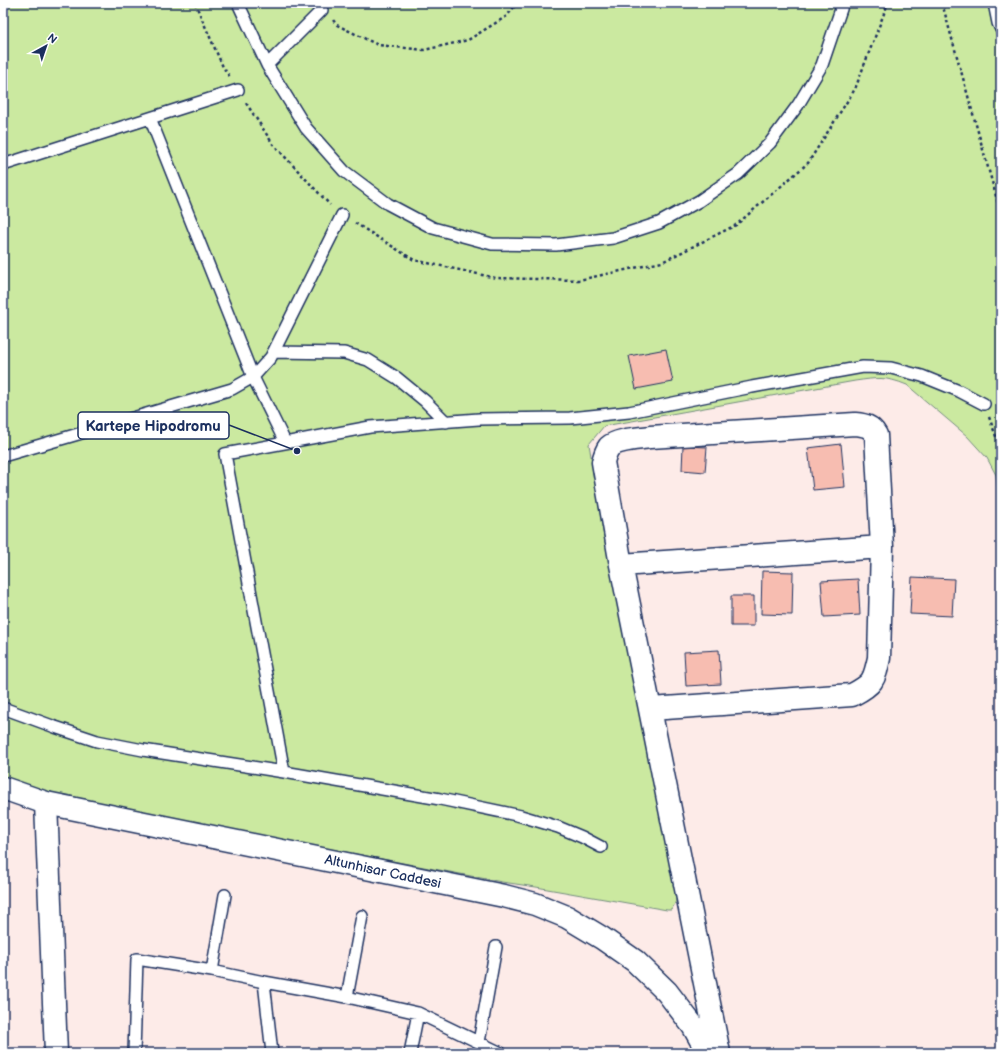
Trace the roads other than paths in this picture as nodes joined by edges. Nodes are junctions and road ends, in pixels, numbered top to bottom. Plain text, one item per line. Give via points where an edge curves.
1 (238, 3) edge
2 (842, 3) edge
3 (994, 3) edge
4 (322, 10) road end
5 (1001, 29) edge
6 (267, 65) junction
7 (238, 90) road end
8 (150, 118) junction
9 (3, 165) edge
10 (342, 215) road end
11 (274, 352) junction
12 (253, 377) junction
13 (984, 404) road end
14 (446, 422) junction
15 (285, 442) junction
16 (3, 456) edge
17 (882, 547) junction
18 (621, 565) junction
19 (3, 708) edge
20 (651, 709) junction
21 (284, 772) junction
22 (3, 788) edge
23 (46, 802) junction
24 (601, 847) dead end
25 (225, 895) dead end
26 (362, 916) dead end
27 (496, 947) dead end
28 (212, 971) junction
29 (264, 982) junction
30 (348, 997) junction
31 (418, 1013) junction
32 (479, 1042) junction
33 (56, 1053) edge
34 (134, 1053) edge
35 (272, 1053) edge
36 (410, 1053) edge
37 (501, 1053) edge
38 (708, 1053) edge
39 (720, 1053) edge

1 - 6 lane
2 - 6 lane via 822,65 798,105 770,143 738,174 699,201 659,223 613,238 556,245 492,244 432,228 388,204 344,171 306,128
3 - 5 lane
4 - 6 lane
7 - 8 lane
8 - 9 lane
8 - 12 lane
10 - 11 lane
11 - 12 lane
11 - 14 lane via 344,354 368,360 397,378
12 - 15 lane
12 - 16 lane via 232,389
13 - 14 lane via 922,376 891,368 863,367 629,412 570,418
14 - 15 lane via 370,427
15 - 21 lane via 225,454
17 - 18 street
17 - 18 street via 876,435 866,425 658,437 618,443 609,447 605,455 603,462
17 - 20 street via 879,658 875,676 866,687 845,696
18 - 20 street
19 - 21 lane via 97,741
20 - 39 street
21 - 24 lane via 521,816 558,827
22 - 23 street, Altunhisar Caddesi
23 - 33 street
23 - 38 street, Altunhisar Caddesi via 535,904 573,920 635,961 667,992
25 - 28 lane
26 - 30 lane
27 - 32 lane
28 - 29 lane
28 - 34 lane via 136,959
29 - 30 lane
29 - 35 lane
30 - 31 lane
31 - 32 lane
31 - 36 lane
32 - 37 lane

